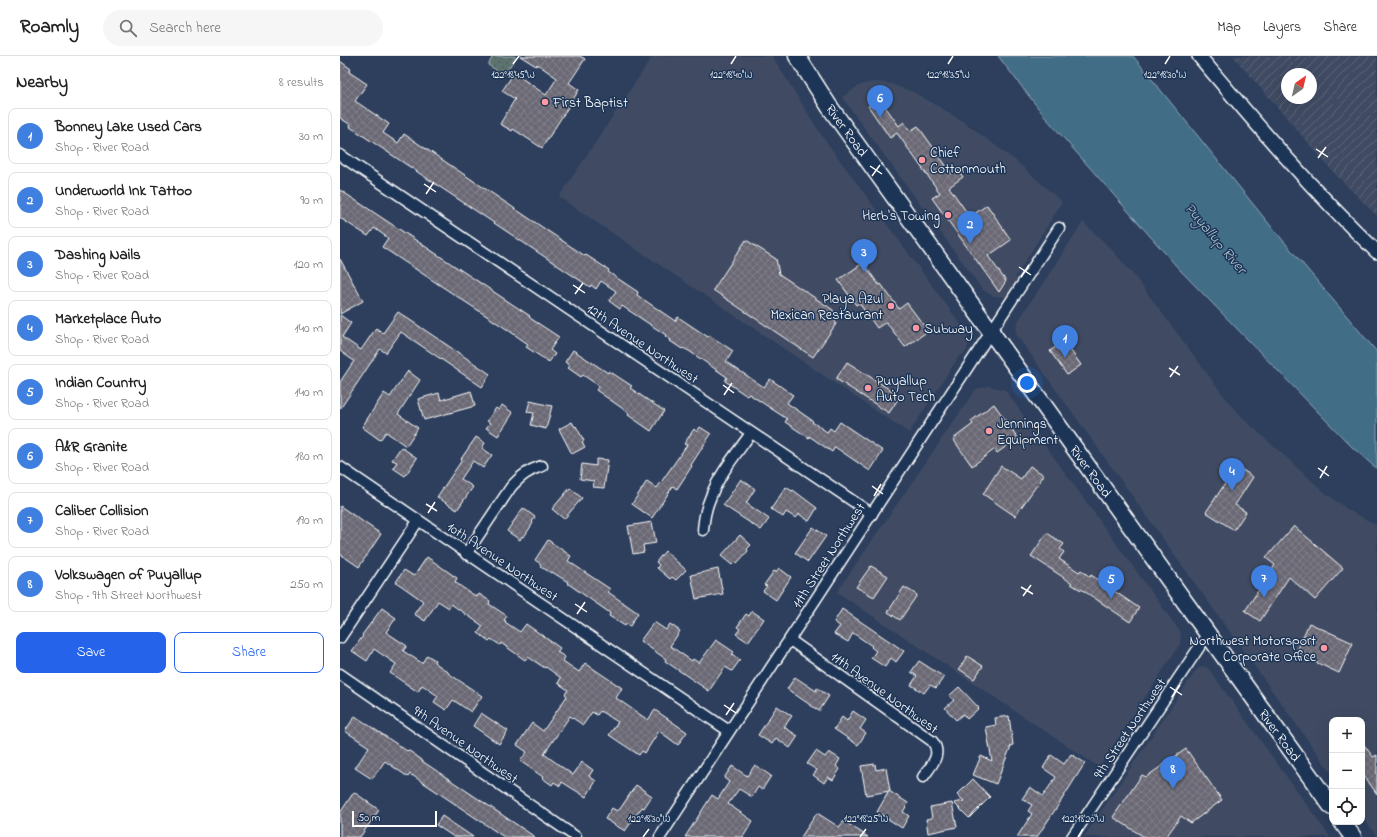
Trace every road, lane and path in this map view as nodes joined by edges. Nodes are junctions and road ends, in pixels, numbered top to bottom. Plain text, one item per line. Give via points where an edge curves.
1 (797, 56) edge
2 (1199, 56) edge
3 (340, 155) edge
4 (1059, 228) dead end
5 (1377, 252) edge
6 (991, 332) junction
7 (751, 433) junction
8 (542, 466) dead end
9 (340, 467) edge
10 (872, 514) junction
11 (418, 521) junction
12 (703, 530) dead end
13 (466, 554) junction
14 (1208, 634) junction
15 (340, 638) edge
16 (790, 640) junction
17 (340, 674) edge
18 (729, 731) junction
19 (923, 777) dead end
20 (1329, 803) edge
21 (1344, 825) edge
22 (576, 837) edge
23 (660, 837) edge
24 (1072, 837) edge
25 (1353, 837) edge

1 - 6 main road, River Road via 829,106
2 - 5 street via 1270,141
3 - 7 street, 12th Avenue Northwest
4 - 6 street, 11th Street Northwest
6 - 10 street, 11th Street Northwest
6 - 14 main road, River Road
7 - 10 street, 12th Avenue Northwest
7 - 12 street via 711,495
8 - 13 street via 525,473 511,487
9 - 11 street, 10th Avenue Northwest
10 - 16 street, 11th Street Northwest
11 - 13 street, 10th Avenue Northwest
11 - 15 street
13 - 18 street, 10th Avenue Northwest
14 - 20 main road, River Road
14 - 24 street, 9th Street Northwest
16 - 18 street, 11th Street Northwest
16 - 19 street, 11th Avenue Northwest via 932,741 937,749 937,756
17 - 22 street, 9th Avenue Northwest
18 - 23 street, 11th Street Northwest
21 - 25 main road

